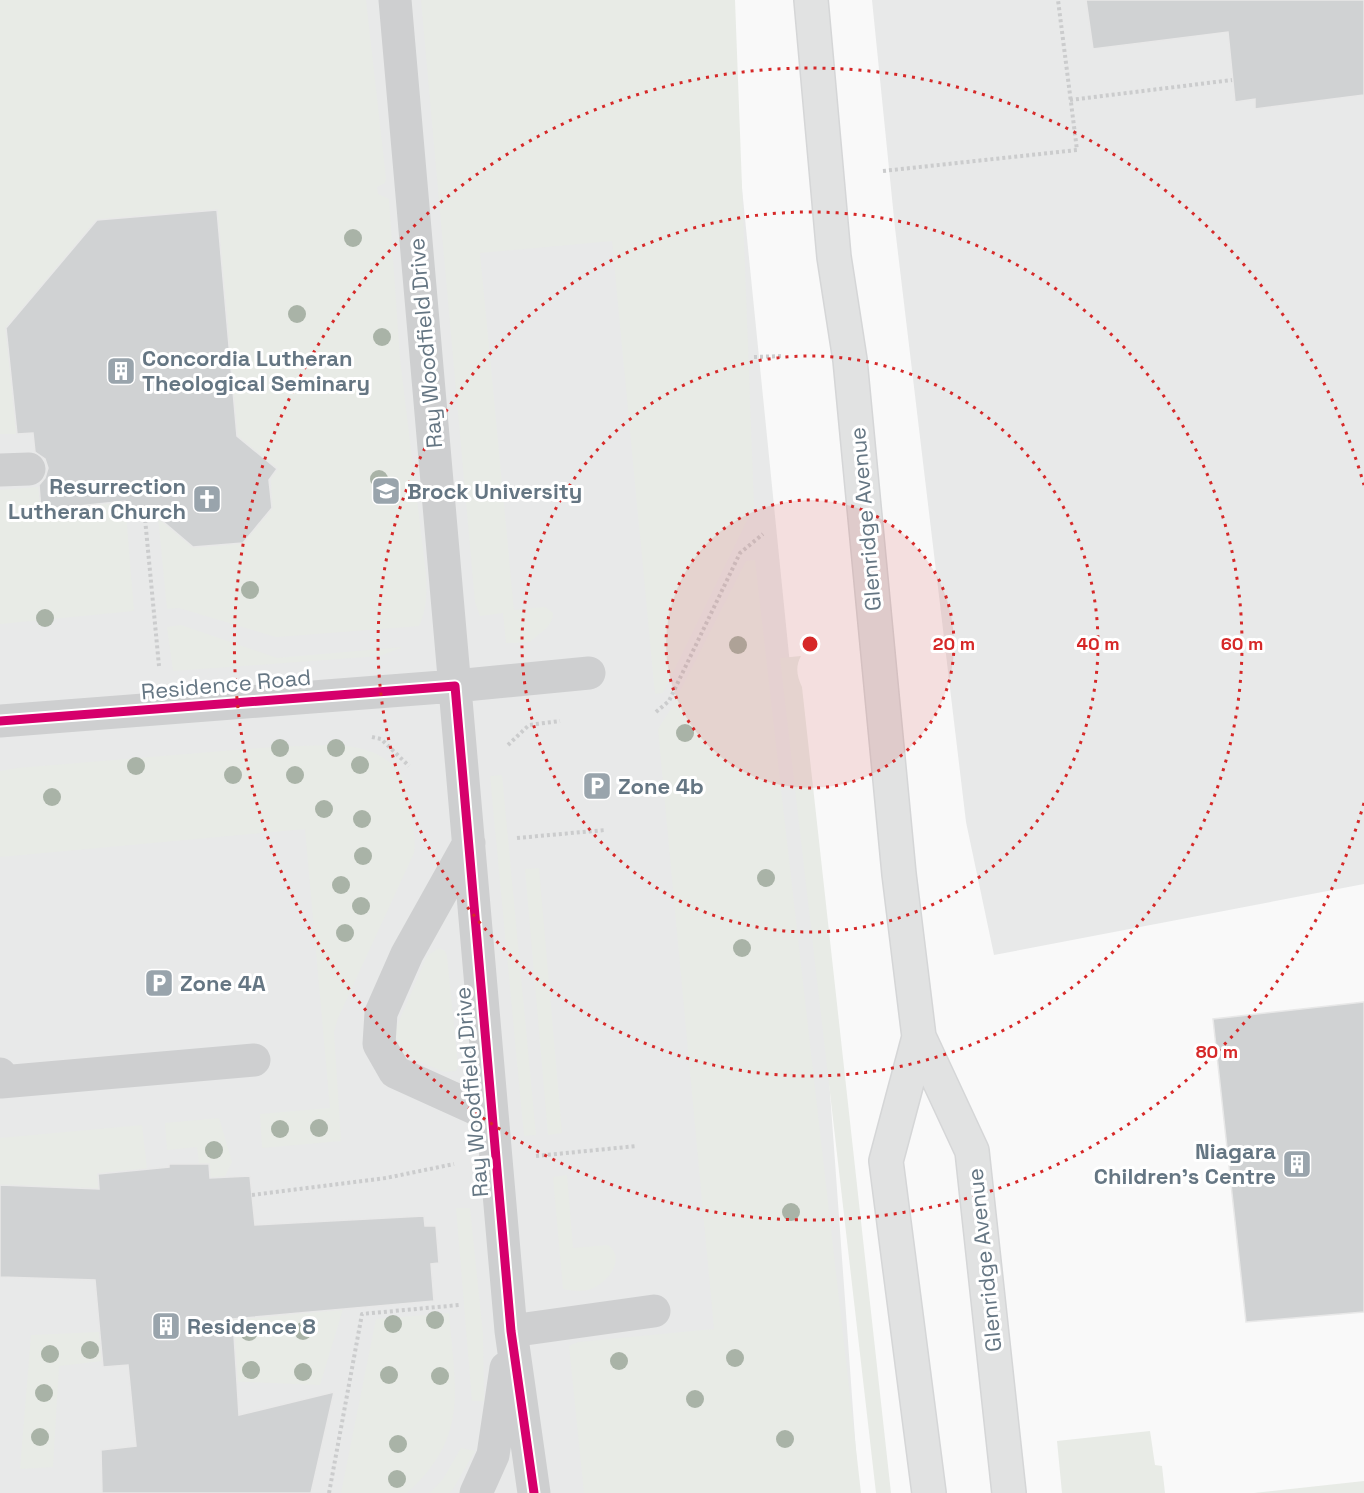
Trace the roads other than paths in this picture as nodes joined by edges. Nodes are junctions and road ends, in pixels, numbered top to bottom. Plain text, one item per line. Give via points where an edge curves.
1 (395, 0) edge
2 (811, 0) edge
3 (589, 673) dead end
4 (455, 686) junction
5 (0, 721) edge
6 (469, 843) junction
7 (920, 1037) junction
8 (254, 1060) dead end
9 (0, 1074) edge
10 (492, 1116) junction
11 (654, 1311) dead end
12 (511, 1331) junction
13 (476, 1493) edge
14 (534, 1493) edge
15 (929, 1493) edge
16 (1009, 1493) edge

1 - 4 street, Ray Woodfield Drive
2 - 7 main road, Glenridge Avenue via 834,257 851,372 899,874
3 - 4 street, Residence Road
4 - 5 street, Residence Road
4 - 6 street, Ray Woodfield Drive
6 - 10 street, Ray Woodfield Drive
6 - 10 street via 407,954 381,1013 379,1044 395,1072
7 - 15 main road, Glenridge Avenue via 886,1161
7 - 16 main road, Glenridge Avenue via 972,1151
8 - 9 street via 1,1082
10 - 12 street, Ray Woodfield Drive
11 - 12 street
12 - 13 street, Ray Woodfield Drive via 493,1455
12 - 14 street, Ray Woodfield Drive

